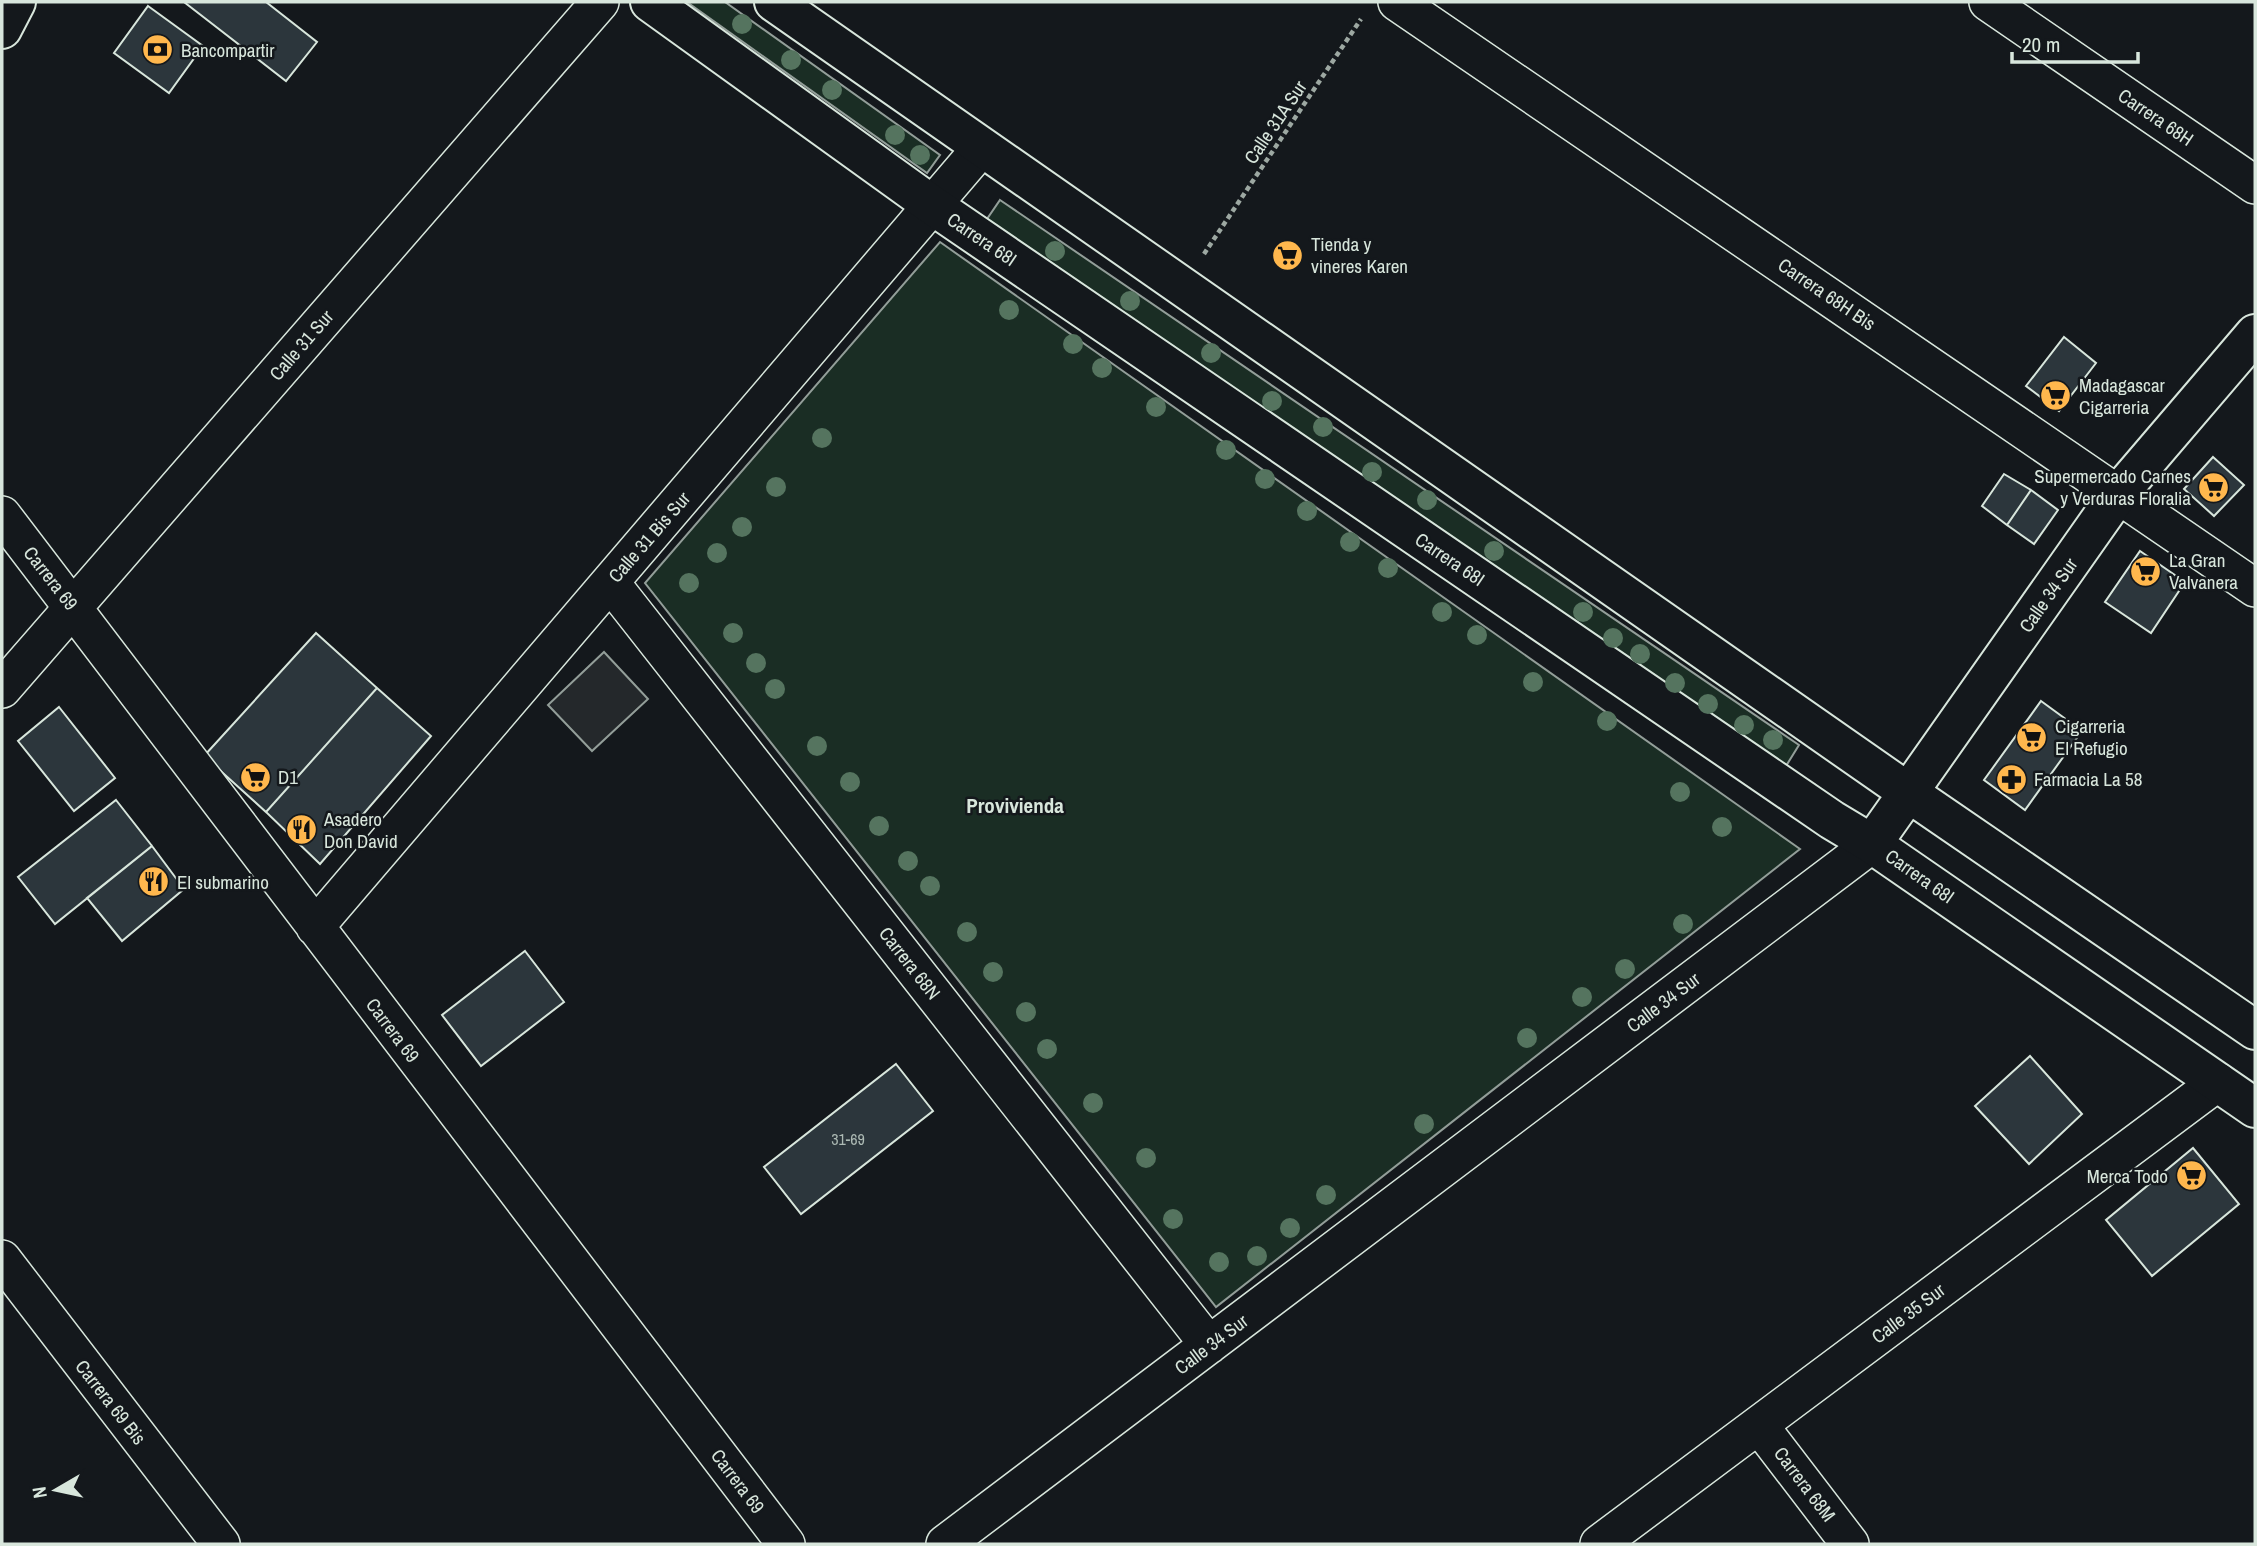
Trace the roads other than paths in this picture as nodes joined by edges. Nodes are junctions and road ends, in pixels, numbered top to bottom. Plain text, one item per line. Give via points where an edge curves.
1 (16, 2) edge
2 (600, 2) edge
3 (650, 2) edge
4 (774, 2) edge
5 (1988, 2) edge
6 (1381, 8) edge
7 (2, 29) edge
8 (982, 147) junction
9 (2255, 185) edge
10 (932, 205) junction
11 (2255, 334) edge
12 (2119, 493) junction
13 (2, 515) edge
14 (610, 582) junction
15 (2255, 588) edge
16 (73, 607) junction
17 (2, 689) edge
18 (1909, 793) junction
19 (1872, 844) junction
20 (315, 927) junction
21 (2255, 1030) edge
22 (2218, 1082) junction
23 (2255, 1108) edge
24 (2, 1259) edge
25 (1209, 1345) junction
26 (1759, 1425) junction
27 (221, 1544) edge
28 (786, 1544) edge
29 (945, 1544) edge
30 (1599, 1544) edge
31 (1850, 1544) edge

1 - 7 street
2 - 16 street, Calle 31 Sur
3 - 10 street, Carrera 68I
4 - 8 street
5 - 9 street, Carrera 68H
6 - 12 street, Carrera 68H Bis
8 - 10 street, Calle 31 Bis Sur
8 - 18 street
10 - 14 street, Calle 31 Bis Sur
10 - 19 street, Carrera 68I
11 - 12 street, Calle 34 Sur
12 - 15 street, Carrera 68H Bis
12 - 18 street, Calle 34 Sur
13 - 16 street, Carrera 69
14 - 20 street, Calle 31 Bis Sur
14 - 25 street, Carrera 68N
16 - 17 street, Calle 31 Sur
16 - 20 street, Carrera 69
18 - 19 street, Calle 34 Sur
18 - 21 street
19 - 22 street, Carrera 68I
19 - 25 street, Calle 34 Sur
20 - 28 street, Carrera 69
22 - 23 street, Carrera 68I
22 - 26 street, Calle 35 Sur
24 - 27 street, Carrera 69 Bis
25 - 29 street, Calle 34 Sur
26 - 30 street, Calle 35 Sur
26 - 31 street, Carrera 68M

